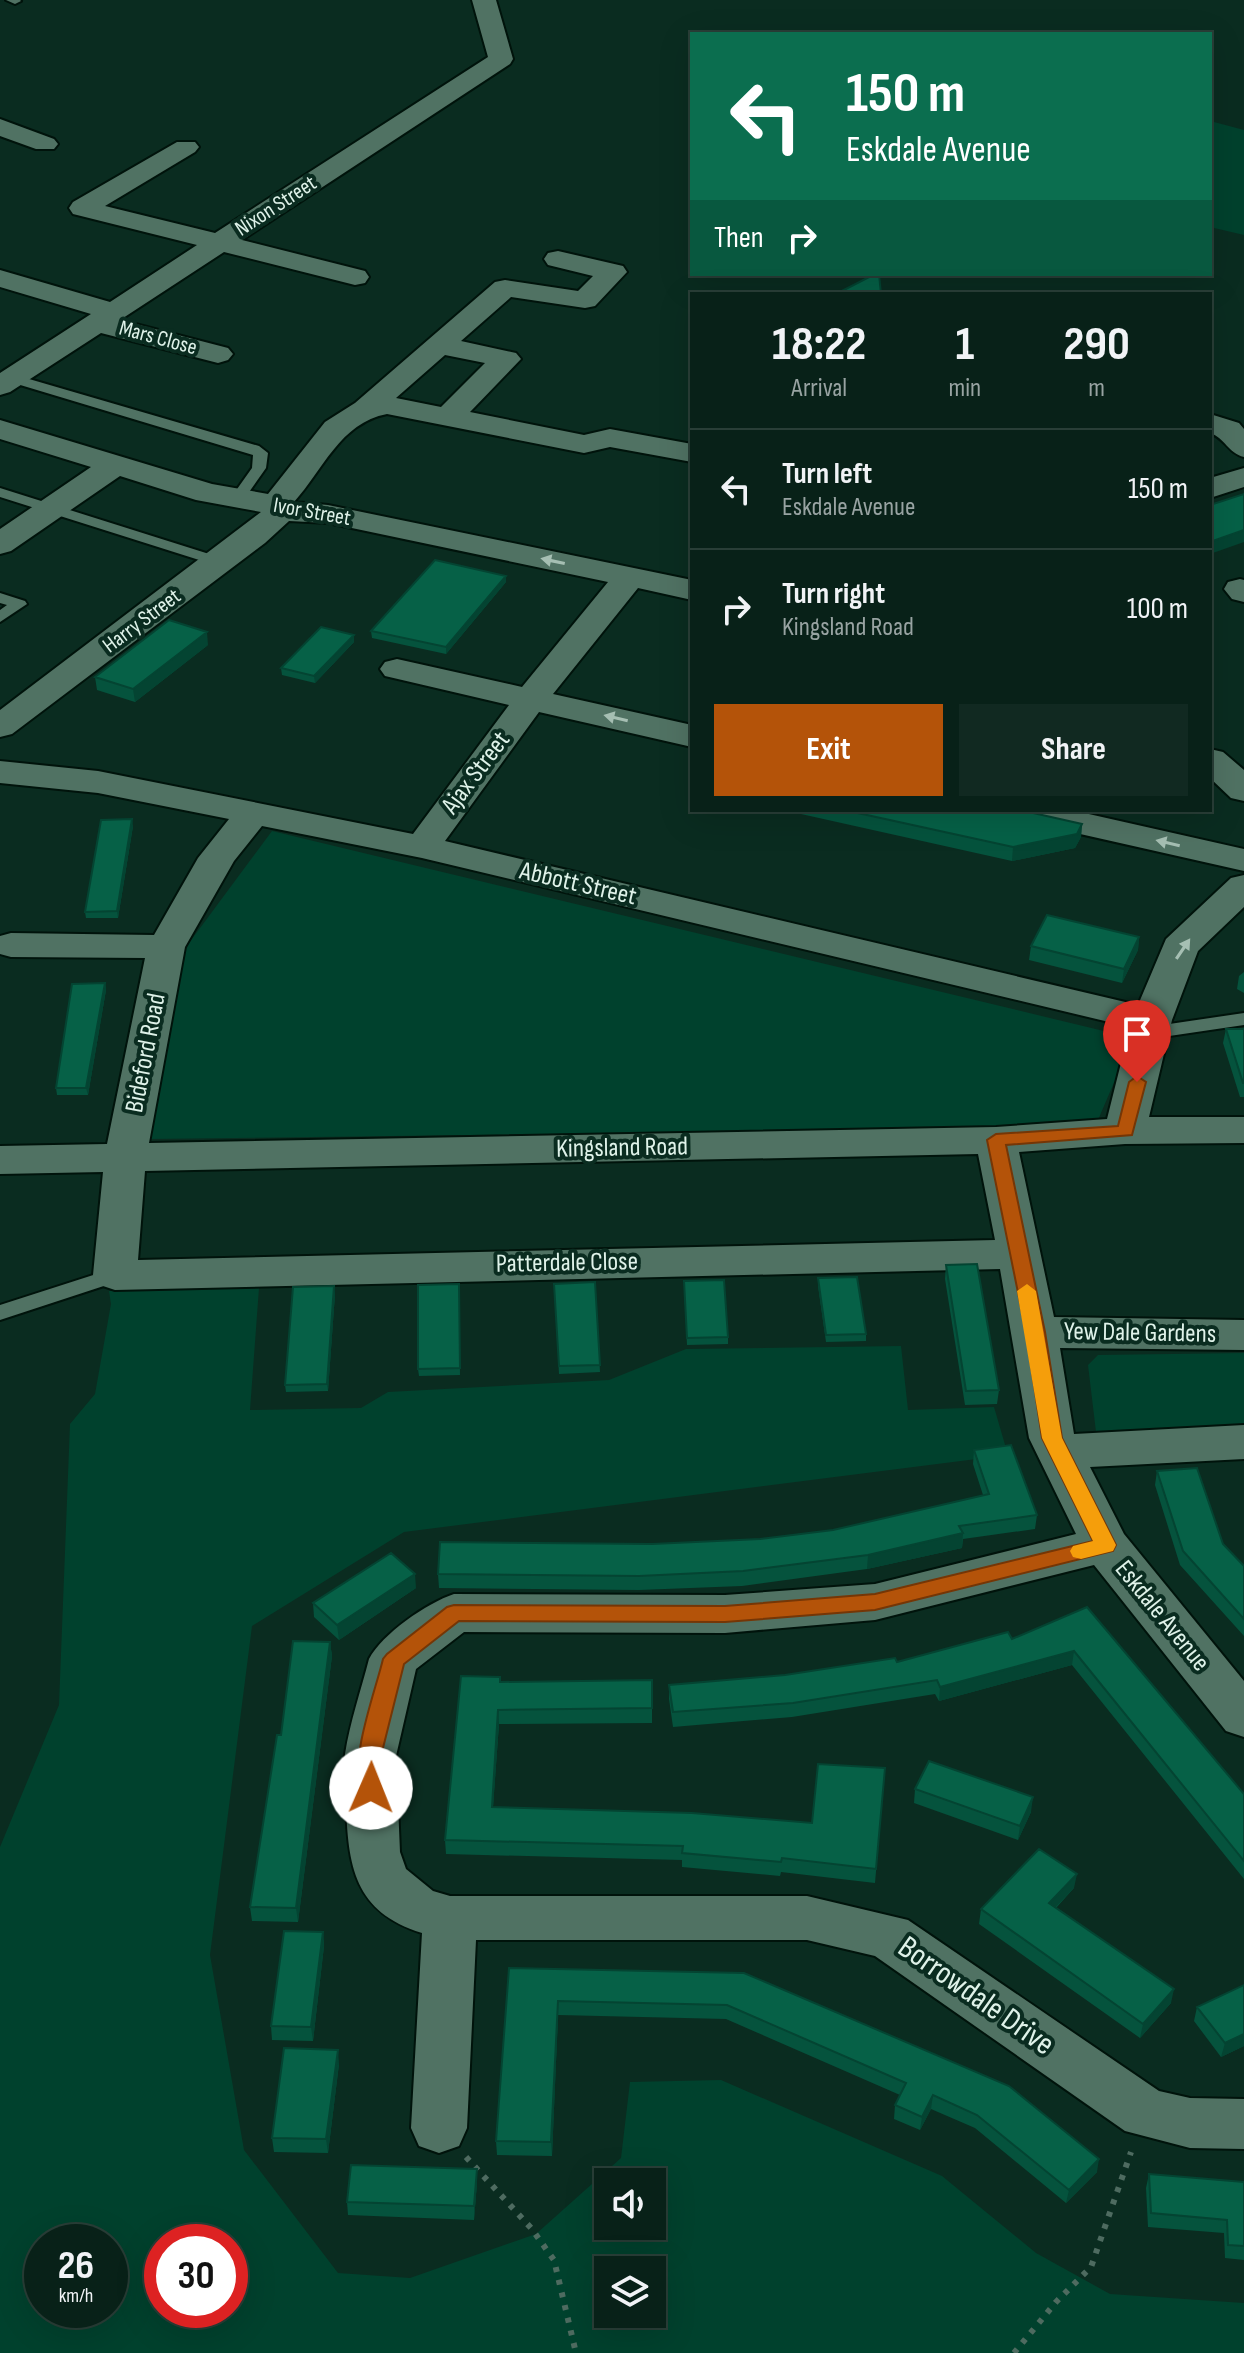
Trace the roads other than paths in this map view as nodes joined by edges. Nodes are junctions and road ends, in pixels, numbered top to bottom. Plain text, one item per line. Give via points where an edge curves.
1 (484, 0) edge
2 (0, 127) edge
3 (45, 144) dead end
4 (186, 147) dead end
5 (219, 243) junction
6 (558, 259) dead end
7 (355, 277) dead end
8 (0, 278) edge
9 (106, 317) junction
10 (439, 345) junction
11 (218, 354) dead end
12 (8, 376) edge
13 (367, 407) junction
14 (448, 417) junction
15 (1212, 424) edge
16 (0, 429) edge
17 (1244, 448) edge
18 (690, 453) edge
19 (115, 465) junction
20 (1244, 477) edge
21 (1212, 488) edge
22 (0, 492) edge
23 (237, 499) junction
24 (278, 508) junction
25 (52, 509) junction
26 (0, 544) edge
27 (220, 562) junction
28 (630, 577) junction
29 (690, 590) edge
30 (0, 598) edge
31 (0, 617) edge
32 (397, 669) dead end
33 (531, 699) junction
34 (0, 727) edge
35 (690, 736) edge
36 (1212, 762) edge
37 (0, 772) edge
38 (1244, 790) edge
39 (1031, 812) edge
40 (251, 815) junction
41 (422, 847) junction
42 (1244, 860) edge
43 (1244, 886) edge
44 (11, 945) dead end
45 (166, 947) junction
46 (1244, 1019) edge
47 (1151, 1026) junction
48 (1244, 1130) edge
49 (1125, 1131) junction
50 (996, 1140) junction
51 (0, 1160) edge
52 (125, 1160) junction
53 (1019, 1254) junction
54 (115, 1275) junction
55 (0, 1313) edge
56 (1035, 1332) junction
57 (1244, 1335) edge
58 (1244, 1442) edge
59 (1059, 1452) junction
60 (1105, 1545) junction
61 (1244, 1717) edge
62 (450, 1918) junction
63 (1244, 2124) edge
64 (439, 2128) road end

1 - 5 street, Nixon Street via 501,59
2 - 3 street
4 - 5 street via 82,208
5 - 7 street
5 - 9 street, Nixon Street
6 - 10 street, Harry Street via 613,272 585,300 505,288
8 - 9 street, Mars Close
9 - 11 street, Mars Close
9 - 12 street, Nixon Street
10 - 13 street, Harry Street
10 - 14 street via 506,359
12 - 23 lane via 254,449 261,453 259,468
13 - 14 street via 387,405
13 - 24 street, Harry Street via 337,425
14 - 18 street via 584,444 610,438
15 - 17 street via 1228,429
16 - 19 street, Ivor Street
19 - 23 street, Ivor Street
19 - 25 street
20 - 21 street
22 - 25 lane
23 - 24 street, Ivor Street
24 - 27 street, Harry Street via 273,521
28 -> 24 street, Ivor Street
25 - 26 street
25 - 27 lane
27 - 34 street, Harry Street
28 - 29 street, Ivor Street
28 - 33 street, Ajax Street
30 - 31 lane via 19,604
32 - 33 street, Ajax Street
35 -> 33 street
33 - 41 street, Ajax Street
36 - 38 street
37 - 40 street, Abbott Street via 98,782
42 -> 39 street
40 - 41 street, Abbott Street
40 - 45 street, Bideford Road via 217,858
41 - 47 street, Abbott Street
47 -> 43 street via 1180,947
44 - 45 street
45 - 52 street, Bideford Road
46 - 47 lane
47 - 49 street
48 - 49 street, Kingsland Road
49 - 50 street, Kingsland Road
50 - 52 street, Kingsland Road
50 - 53 street, Eskdale Avenue
51 - 52 street, Kingsland Road
52 - 54 street, Bideford Road
53 - 54 street, Patterdale Close
53 - 56 street, Eskdale Avenue
54 - 55 lane
56 - 57 street, Yew Dale Gardens
56 - 59 street, Eskdale Avenue via 1052,1438
58 - 59 street
59 - 60 street, Eskdale Avenue
60 - 61 street, Eskdale Avenue
60 - 62 street, Borrowdale Drive via 875,1602 725,1614 454,1613 394,1659 370,1756 374,1852 384,1881 418,1909
62 - 63 street, Borrowdale Drive via 807,1918 889,1936 1145,2113 1190,2123
62 - 64 street

